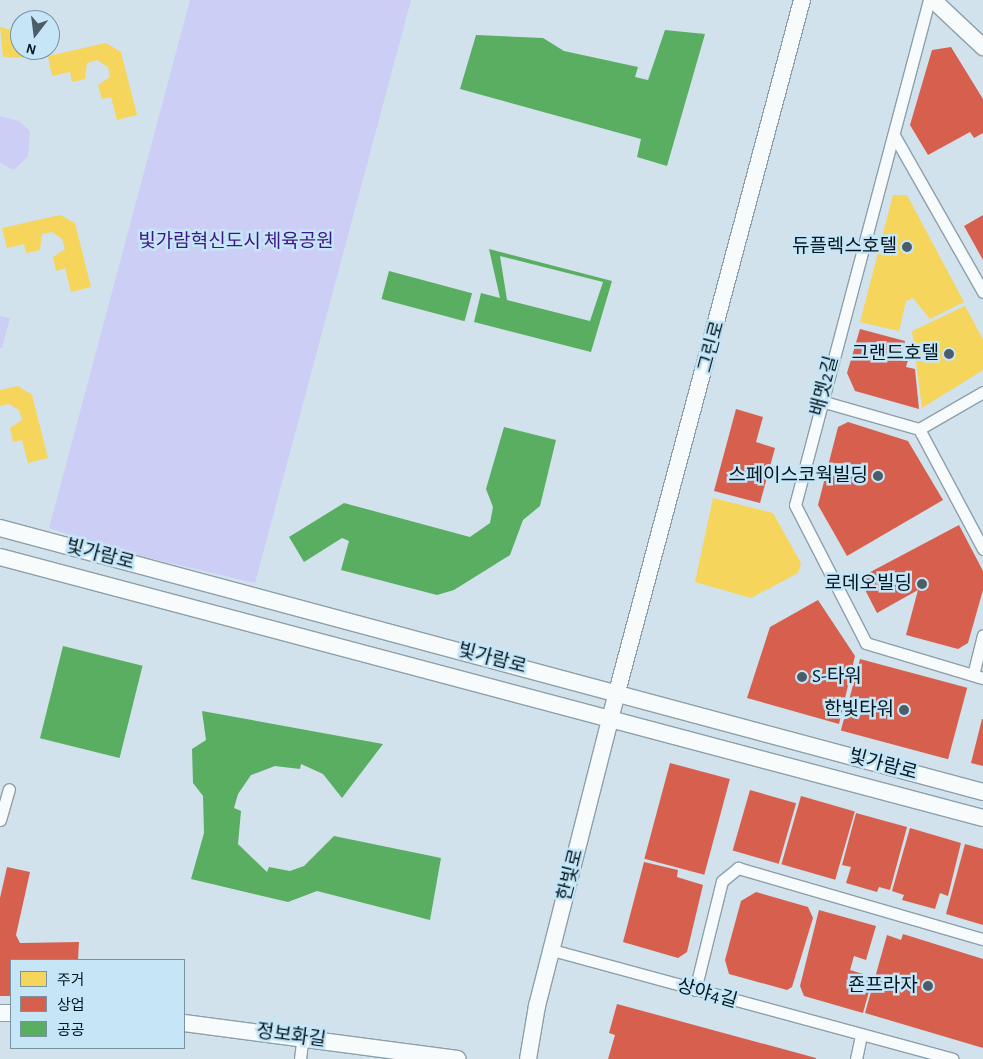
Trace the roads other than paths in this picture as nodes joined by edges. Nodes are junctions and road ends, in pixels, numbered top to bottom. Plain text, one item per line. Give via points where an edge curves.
1 (802, 0) edge
2 (931, 0) edge
3 (983, 47) edge
4 (895, 137) junction
5 (983, 292) edge
6 (983, 392) edge
7 (821, 401) junction
8 (919, 429) junction
9 (0, 528) edge
10 (983, 550) edge
11 (0, 557) edge
12 (983, 635) edge
13 (978, 676) edge
14 (617, 692) junction
15 (610, 721) junction
16 (9, 789) dead end
17 (983, 792) edge
18 (983, 818) edge
19 (0, 820) edge
20 (983, 938) edge
21 (552, 950) junction
22 (695, 990) junction
23 (185, 1023) edge
24 (303, 1036) junction
25 (862, 1036) junction
26 (300, 1059) edge
27 (458, 1059) edge
28 (528, 1059) edge
29 (856, 1059) edge
30 (952, 1059) edge

1 - 14 main road, 그린로
2 - 3 main road
2 - 4 street, 배멧2길
4 - 5 street
4 - 7 street, 배멧2길
6 - 8 street
7 - 8 street
7 - 13 street, 배멧2길 via 795,505 866,643
8 - 10 street
9 - 14 main road, 빛가람로
11 - 15 main road, 빛가람로
12 - 13 street
14 - 15 main road, 한빛로
14 - 17 main road, 빛가람로
15 - 18 main road, 빛가람로
15 - 21 main road, 한빛로
16 - 19 street
20 - 22 street via 738,868 722,880
21 - 22 street, 상야4길
21 - 28 main road, 한빛로
22 - 25 street, 상야4길
23 - 24 main road, 정보화길
24 - 26 street
24 - 27 main road, 정보화길
25 - 29 street
25 - 30 street, 상야4길

